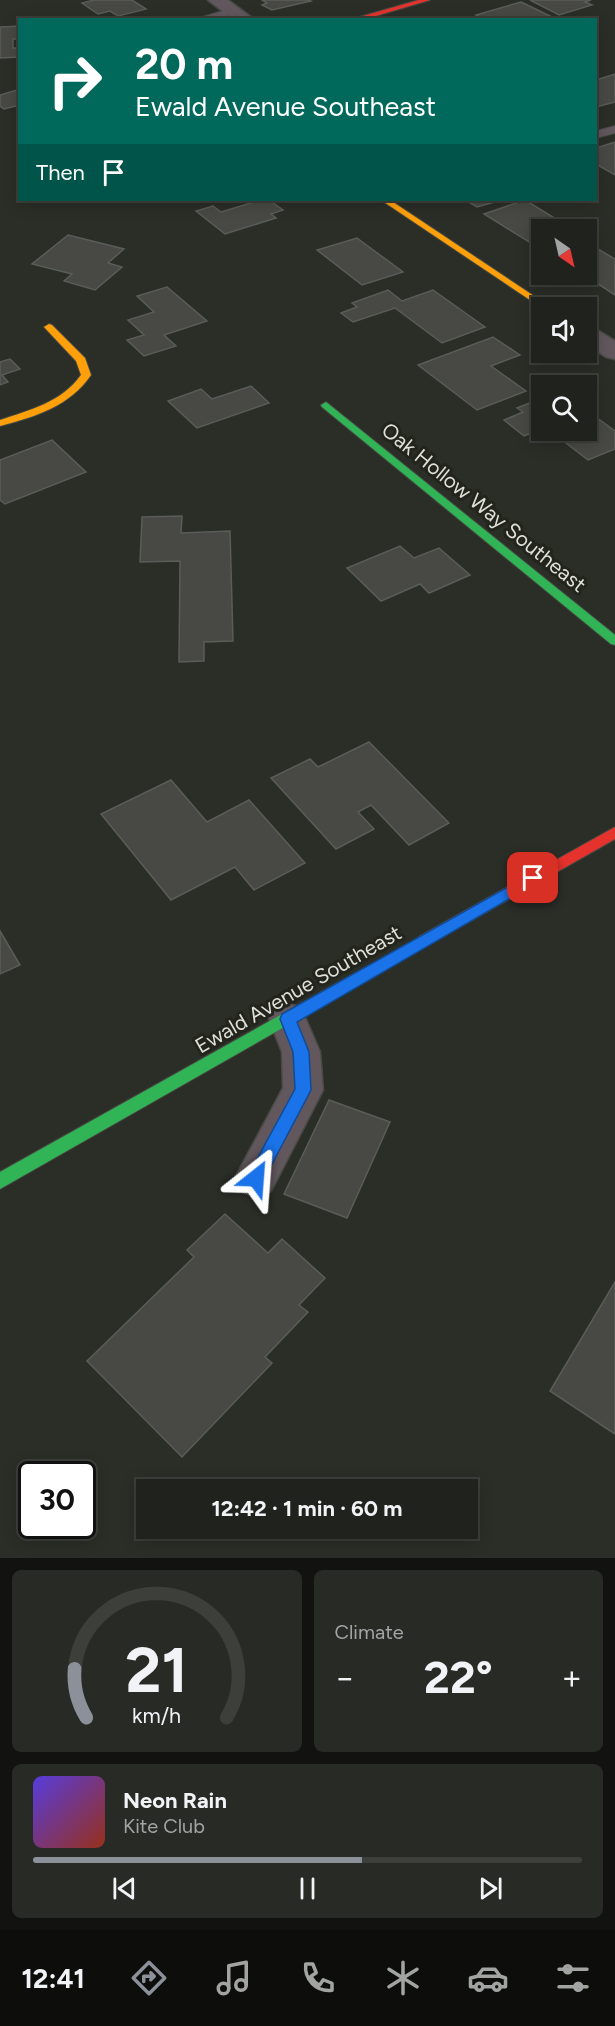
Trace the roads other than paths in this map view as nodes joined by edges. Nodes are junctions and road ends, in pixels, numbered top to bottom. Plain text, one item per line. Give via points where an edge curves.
1 (216, 0) edge
2 (427, 0) edge
3 (240, 15) edge
4 (214, 18) edge
5 (360, 18) edge
6 (615, 129) edge
7 (597, 135) edge
8 (387, 201) edge
9 (531, 297) edge
10 (49, 327) dead end
11 (597, 340) edge
12 (615, 352) edge
13 (326, 405) dead end
14 (0, 423) edge
15 (615, 642) edge
16 (615, 832) edge
17 (288, 1019) junction
18 (256, 1178) dead end
19 (0, 1181) edge

1 - 3 street
2 - 5 street
3 - 4 lane
6 - 7 lane
8 - 9 street
10 - 14 street via 84,364 86,377 79,389 51,405
11 - 12 street
13 - 15 street, Oak Hollow Way Southeast
16 - 17 street, Ewald Avenue Southeast
17 - 18 street via 301,1052 303,1090
17 - 19 street, Ewald Avenue Southeast

